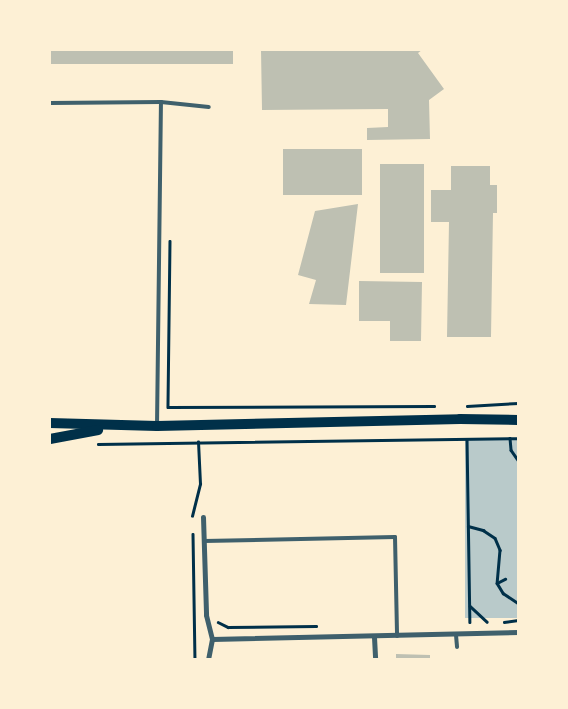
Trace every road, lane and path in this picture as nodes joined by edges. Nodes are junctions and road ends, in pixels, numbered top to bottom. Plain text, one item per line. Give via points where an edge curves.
1 (161, 102) junction
2 (50, 103) edge
3 (210, 107) dead end
4 (170, 240) dead end
5 (518, 403) edge
6 (440, 406) dead end
7 (460, 406) dead end
8 (518, 421) edge
9 (50, 422) edge
10 (121, 426) junction
11 (157, 426) junction
12 (467, 438) junction
13 (510, 438) junction
14 (518, 438) edge
15 (50, 439) edge
16 (94, 444) dead end
17 (518, 460) edge
18 (204, 517) dead end
19 (468, 526) junction
20 (204, 540) junction
21 (505, 579) dead end
22 (497, 583) junction
23 (518, 603) edge
24 (469, 605) junction
25 (518, 620) edge
26 (206, 622) junction
27 (461, 622) dead end
28 (470, 622) junction
29 (487, 622) junction
30 (495, 622) dead end
31 (502, 622) dead end
32 (194, 623) dead end
33 (317, 626) dead end
34 (518, 632) edge
35 (456, 635) junction
36 (397, 636) junction
37 (374, 637) junction
38 (212, 639) junction
39 (457, 647) dead end
40 (208, 659) edge
41 (375, 659) edge

1 - 2 lane
1 - 3 lane
1 - 11 lane
4 - 6 path via 168,408
5 - 7 path
8 - 11 main road via 460,419
9 - 10 main road
10 - 11 main road
10 - 15 main road
12 - 13 path
12 - 16 path
12 - 19 path
13 - 14 path
13 - 17 path via 511,450
18 - 20 street
19 - 22 path via 490,534 498,544
19 - 24 path
20 - 26 street
20 - 36 lane via 395,537
21 - 22 path
22 - 23 path via 503,593
24 - 28 path
24 - 29 path
25 - 31 path
26 - 32 path
26 - 33 path via 215,621 228,627
26 - 38 street
27 - 28 path
28 - 29 path
29 - 30 path
34 - 35 street
35 - 36 street
35 - 39 lane
36 - 37 street
37 - 38 street
37 - 41 street
38 - 40 street

